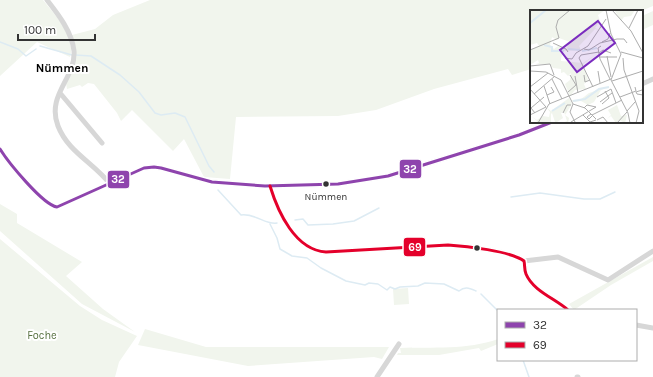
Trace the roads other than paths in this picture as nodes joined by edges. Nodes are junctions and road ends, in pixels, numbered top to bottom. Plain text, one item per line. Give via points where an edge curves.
1 (47, 0) edge
2 (653, 79) edge
3 (643, 84) edge
4 (60, 93) junction
5 (549, 123) edge
6 (102, 143) dead end
7 (0, 149) edge
8 (110, 184) junction
9 (270, 186) junction
10 (653, 251) edge
11 (524, 261) junction
12 (566, 309) edge
13 (637, 325) edge
14 (653, 328) edge
15 (399, 344) dead end
16 (377, 377) edge

1 - 4 street via 67,30 74,54
2 - 3 street
4 - 6 street
4 - 8 street via 54,111 62,135 72,149 104,175
5 - 9 street via 388,176 338,184
7 - 8 street via 20,174 50,204 60,206
8 - 9 street via 154,166 212,182
9 - 11 street via 287,224 300,241 314,250 326,252 448,245 472,247
10 - 11 street via 608,280 558,257
11 - 12 street via 528,278
13 - 14 street
15 - 16 street

